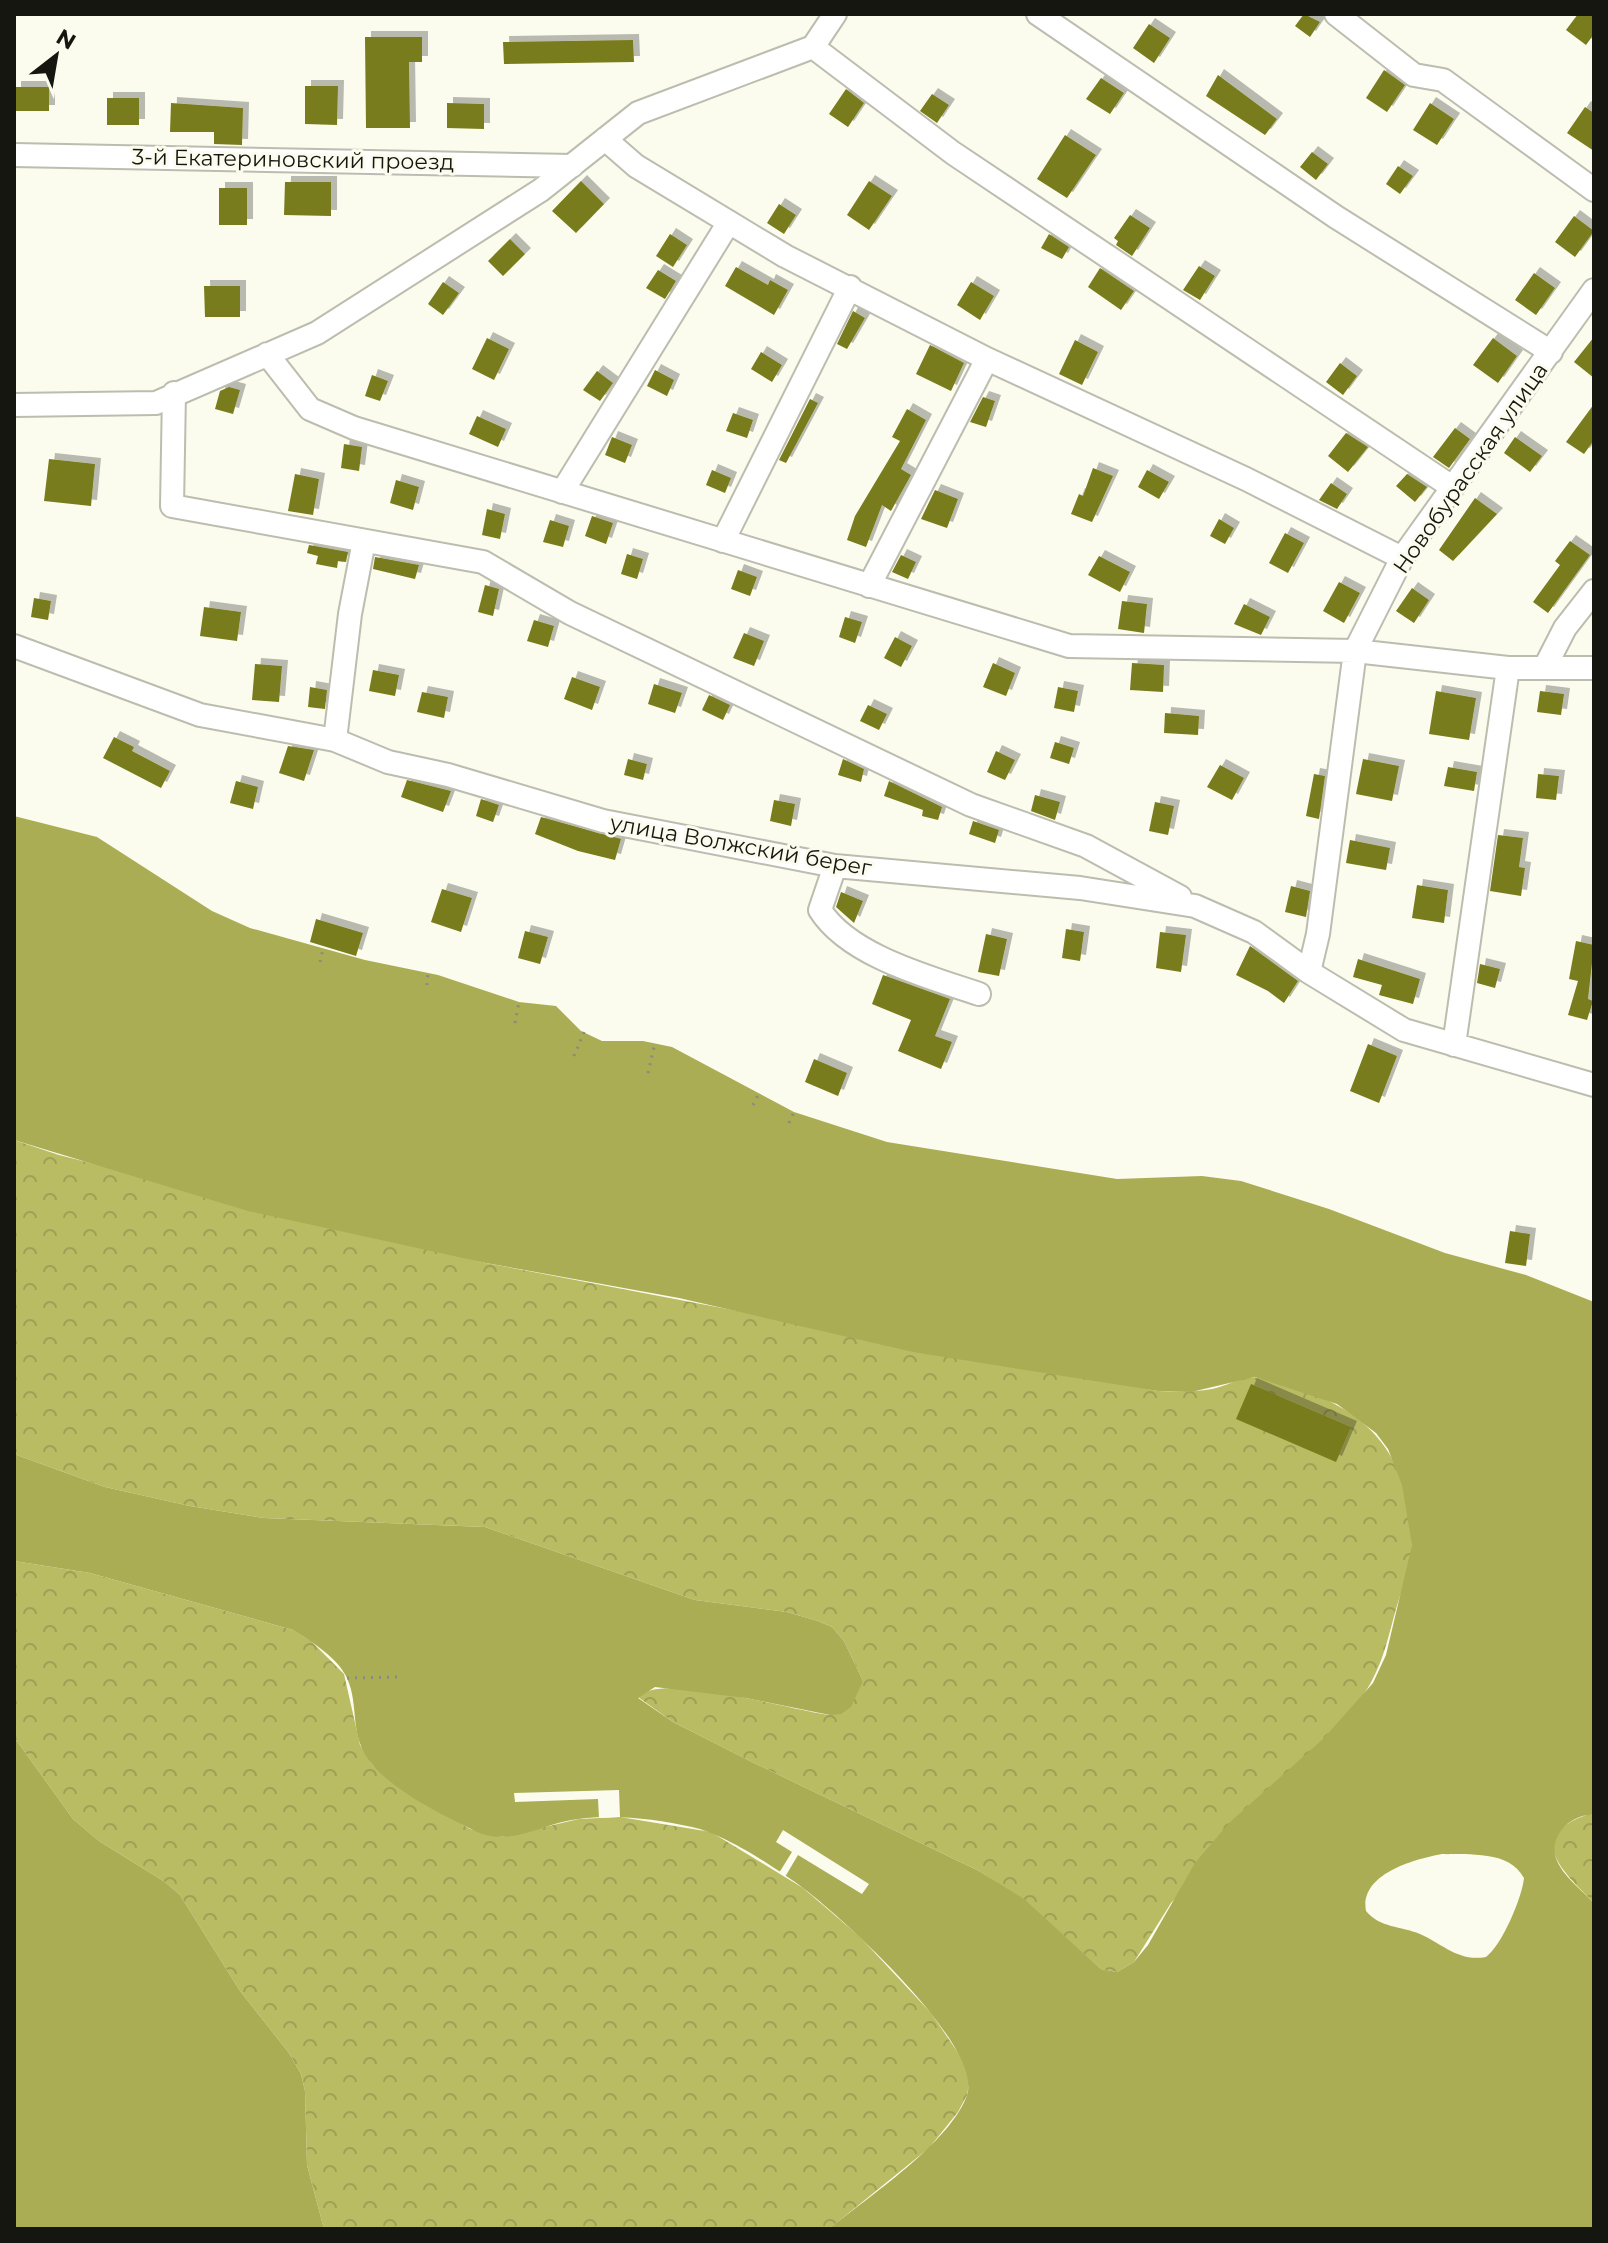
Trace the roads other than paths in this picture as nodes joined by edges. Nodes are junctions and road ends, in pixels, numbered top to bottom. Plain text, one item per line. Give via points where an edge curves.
1 (835, 14) edge
2 (1038, 14) edge
3 (1336, 14) edge
4 (813, 47) junction
5 (605, 139) junction
6 (14, 155) edge
7 (572, 166) junction
8 (1594, 190) edge
9 (729, 222) junction
10 (850, 287) junction
11 (1594, 290) edge
12 (1551, 352) junction
13 (267, 354) junction
14 (987, 359) junction
15 (174, 393) junction
16 (14, 405) edge
17 (1452, 487) junction
18 (562, 492) junction
19 (364, 541) junction
20 (723, 541) junction
21 (1402, 558) junction
22 (869, 586) junction
23 (1594, 591) edge
24 (14, 646) edge
25 (1355, 651) junction
26 (1545, 667) junction
27 (1508, 668) junction
28 (1594, 668) edge
29 (335, 740) junction
30 (835, 866) junction
31 (1195, 906) junction
32 (1309, 972) junction
33 (979, 994) dead end
34 (1454, 1045) junction
35 (1594, 1085) edge

1 - 4 street
2 - 12 street via 1336,217
3 - 8 street via 1414,75 1443,80
4 - 5 street via 638,113
4 - 17 street via 953,153
5 - 7 street
5 - 9 street via 636,166
6 - 7 street, 3-й Екатериновский проезд
7 - 13 street via 317,333
9 - 10 street
9 - 18 street
10 - 14 street
10 - 20 street
11 - 12 street, Новобурасская улица
12 - 17 street, Новобурасская улица
13 - 15 street
13 - 18 street via 310,409 354,428
14 - 21 street
14 - 22 street
15 - 16 street via 156,403
15 - 19 street via 172,506
17 - 21 street, Новобурасская улица
18 - 20 street
19 - 29 street
19 - 31 street via 483,562 570,613 971,805 1086,846
20 - 22 street
21 - 25 street, Новобурасская улица
22 - 25 street via 1069,646
23 - 26 street via 1565,628
24 - 29 street, улица Волжский берег via 200,715
25 - 27 street
25 - 32 street, Новобурасская улица
26 - 27 street
26 - 28 street
27 - 34 street
29 - 30 street, улица Волжский берег via 388,762 603,821
30 - 31 street, улица Волжский берег via 1080,888
30 - 33 street via 820,910 831,927 902,968
31 - 32 street, улица Волжский берег via 1254,932
32 - 34 street, улица Волжский берег via 1404,1030
34 - 35 street, улица Волжский берег

